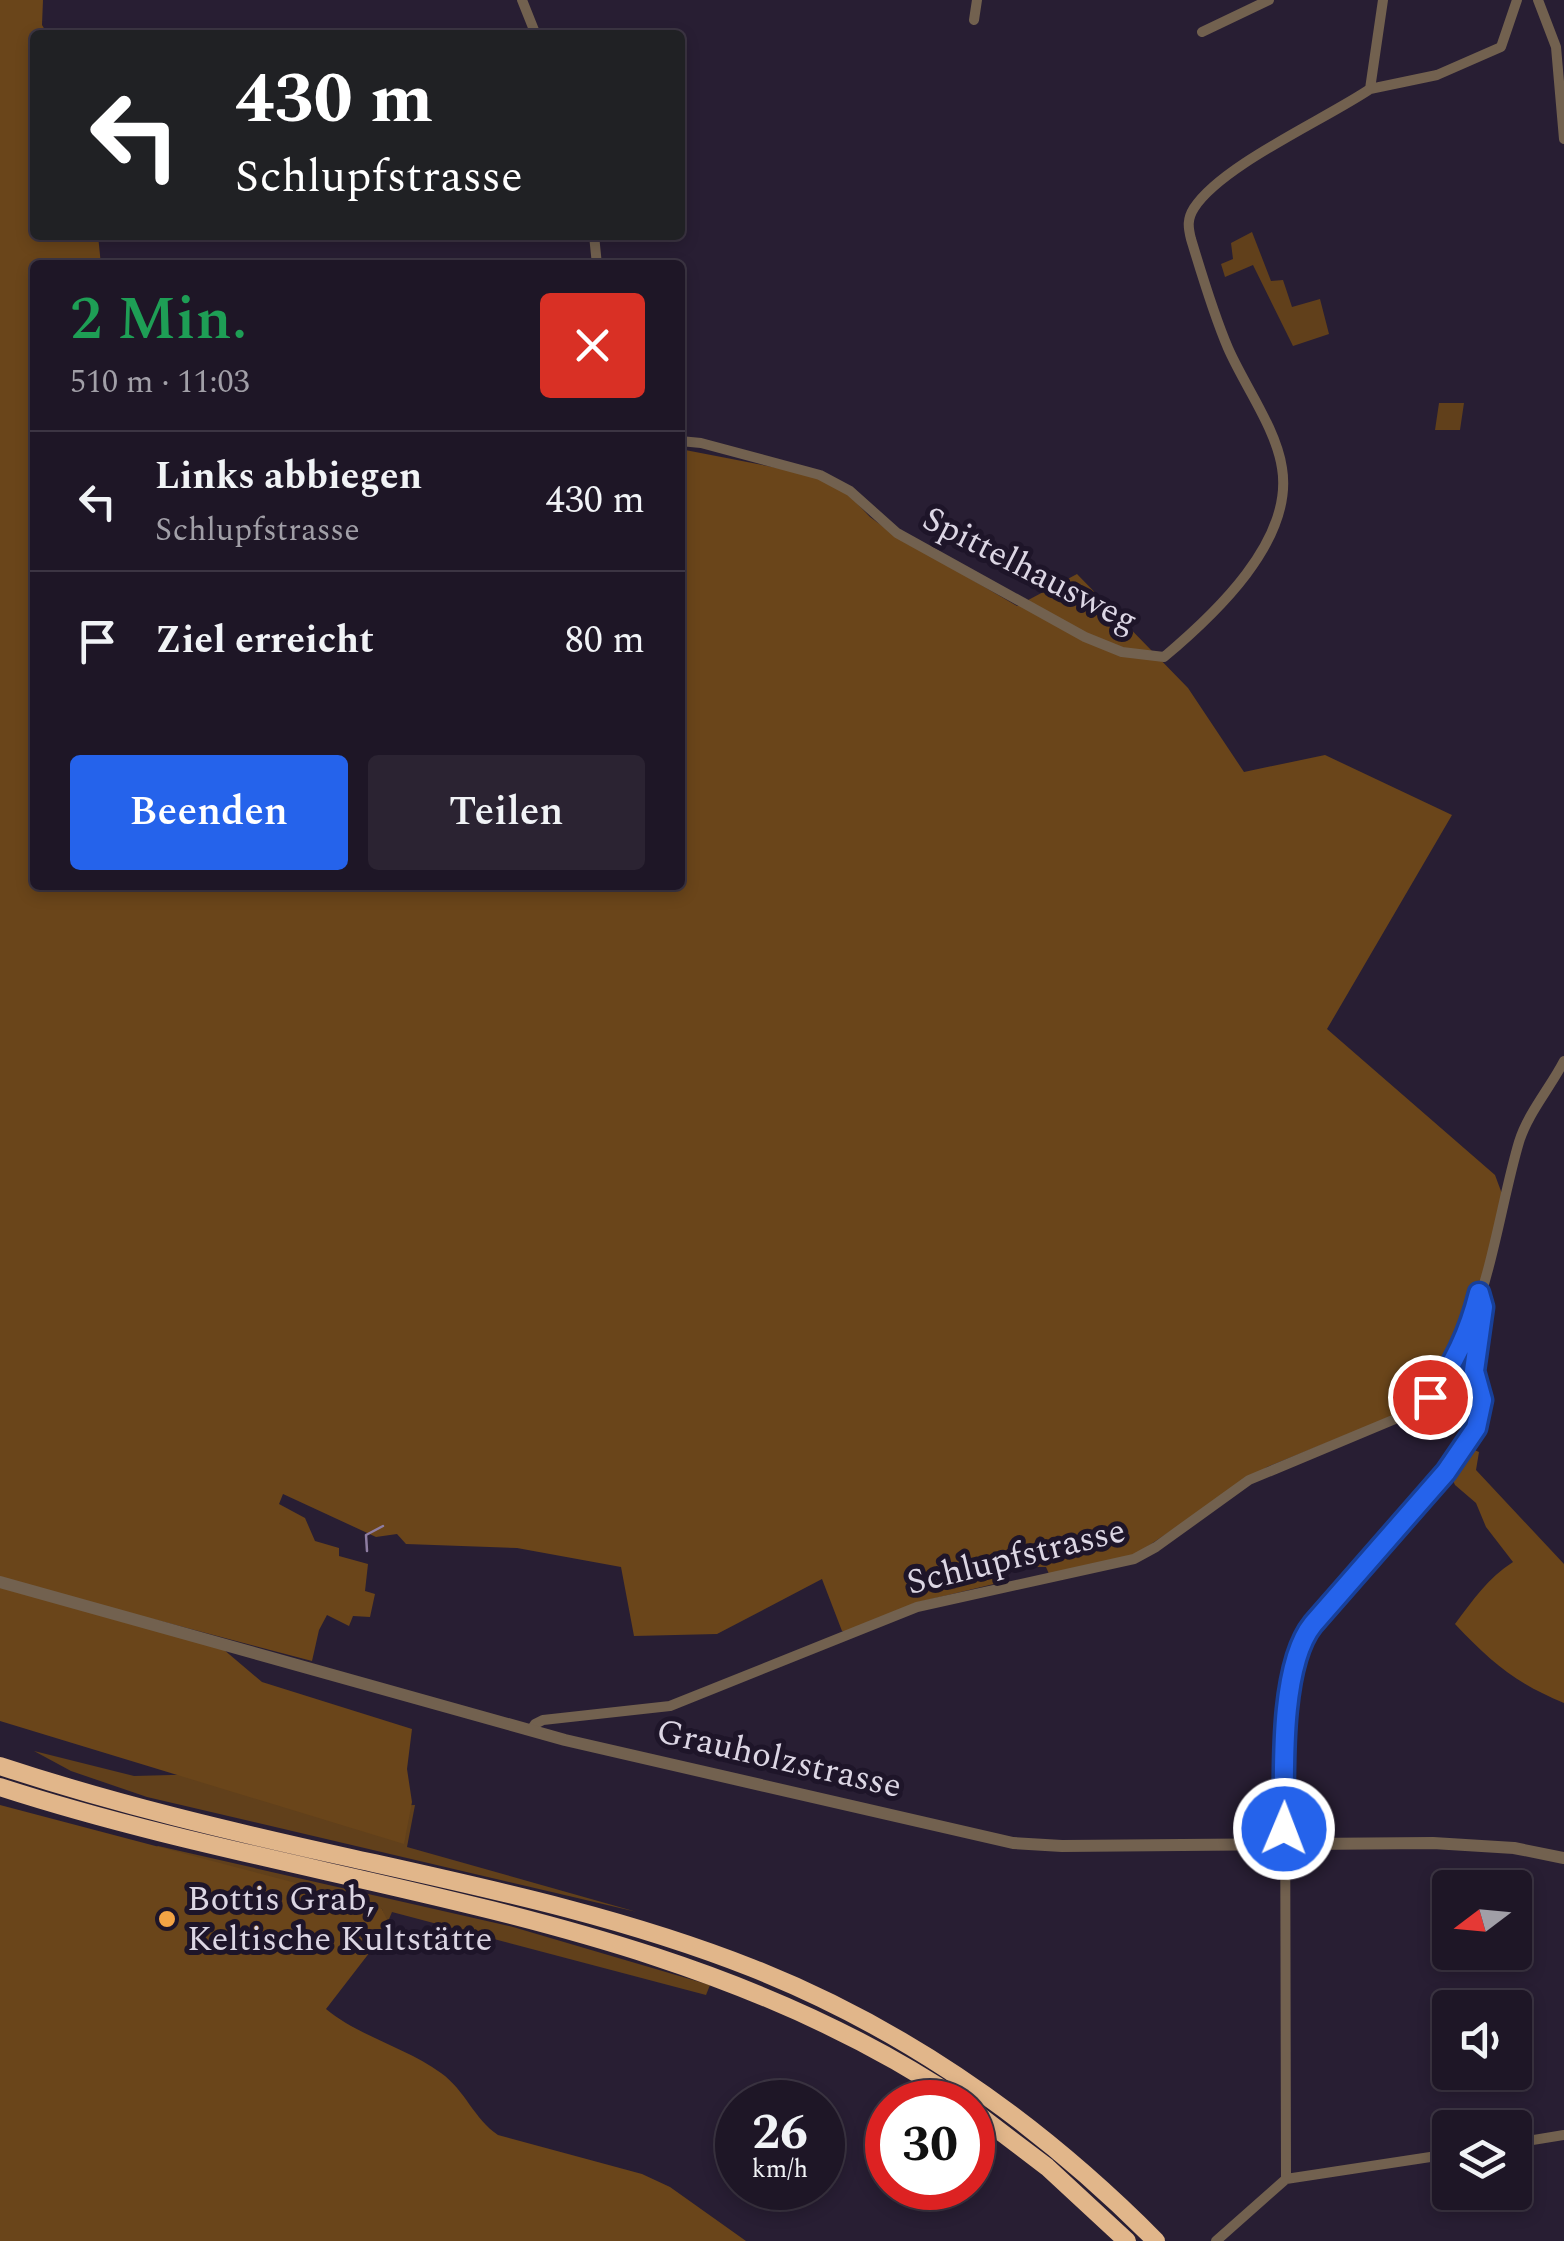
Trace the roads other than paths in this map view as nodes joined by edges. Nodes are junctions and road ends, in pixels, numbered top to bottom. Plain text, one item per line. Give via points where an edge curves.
1 (522, 0) edge
2 (977, 0) edge
3 (1270, 0) edge
4 (1383, 0) edge
5 (1517, 0) edge
6 (1538, 0) edge
7 (974, 20) dead end
8 (534, 30) edge
9 (1202, 32) dead end
10 (1560, 48) edge
11 (1370, 89) junction
12 (1564, 140) edge
13 (685, 441) edge
14 (1564, 1061) edge
15 (1479, 1293) junction
16 (0, 1582) edge
17 (532, 1730) junction
18 (0, 1766) edge
19 (0, 1787) edge
20 (1284, 1842) junction
21 (1564, 1858) edge
22 (927, 2080) edge
23 (995, 2127) edge
24 (1564, 2135) edge
25 (1532, 2140) edge
26 (1432, 2157) edge
27 (1286, 2178) junction
28 (1127, 2241) edge
29 (1156, 2241) edge
30 (1216, 2241) edge

1 - 8 street
2 - 7 street
3 - 9 street
4 - 11 street
5 - 11 street via 1501,47 1437,75
6 - 10 street
10 - 12 street
11 - 13 street, Spittelhausweg via 1263,152 1218,184 1191,214 1189,232 1228,348 1281,461 1282,493 1259,556 1164,657 1122,652 1086,637 897,533 820,475
14 - 15 street, Schlupfstrasse via 1520,1138
15 - 17 street, Schlupfstrasse via 1454,1365 1412,1412 1249,1480 1134,1559 917,1608 670,1706 543,1720
15 - 20 street via 1474,1371 1482,1400 1476,1428 1298,1649 1286,1737
16 - 17 street, Grauholzstrasse
17 - 20 street, Grauholzstrasse via 1025,1844
18 - 29 highway via 203,1824 611,1920 755,1969 869,2022 978,2089 1060,2152
19 - 22 highway via 167,1836 500,1912 665,1958 817,2018
20 - 21 street, Grauholzstrasse via 1476,1844
20 - 27 street
23 - 28 highway
24 - 25 street
26 - 27 street
27 - 30 street

